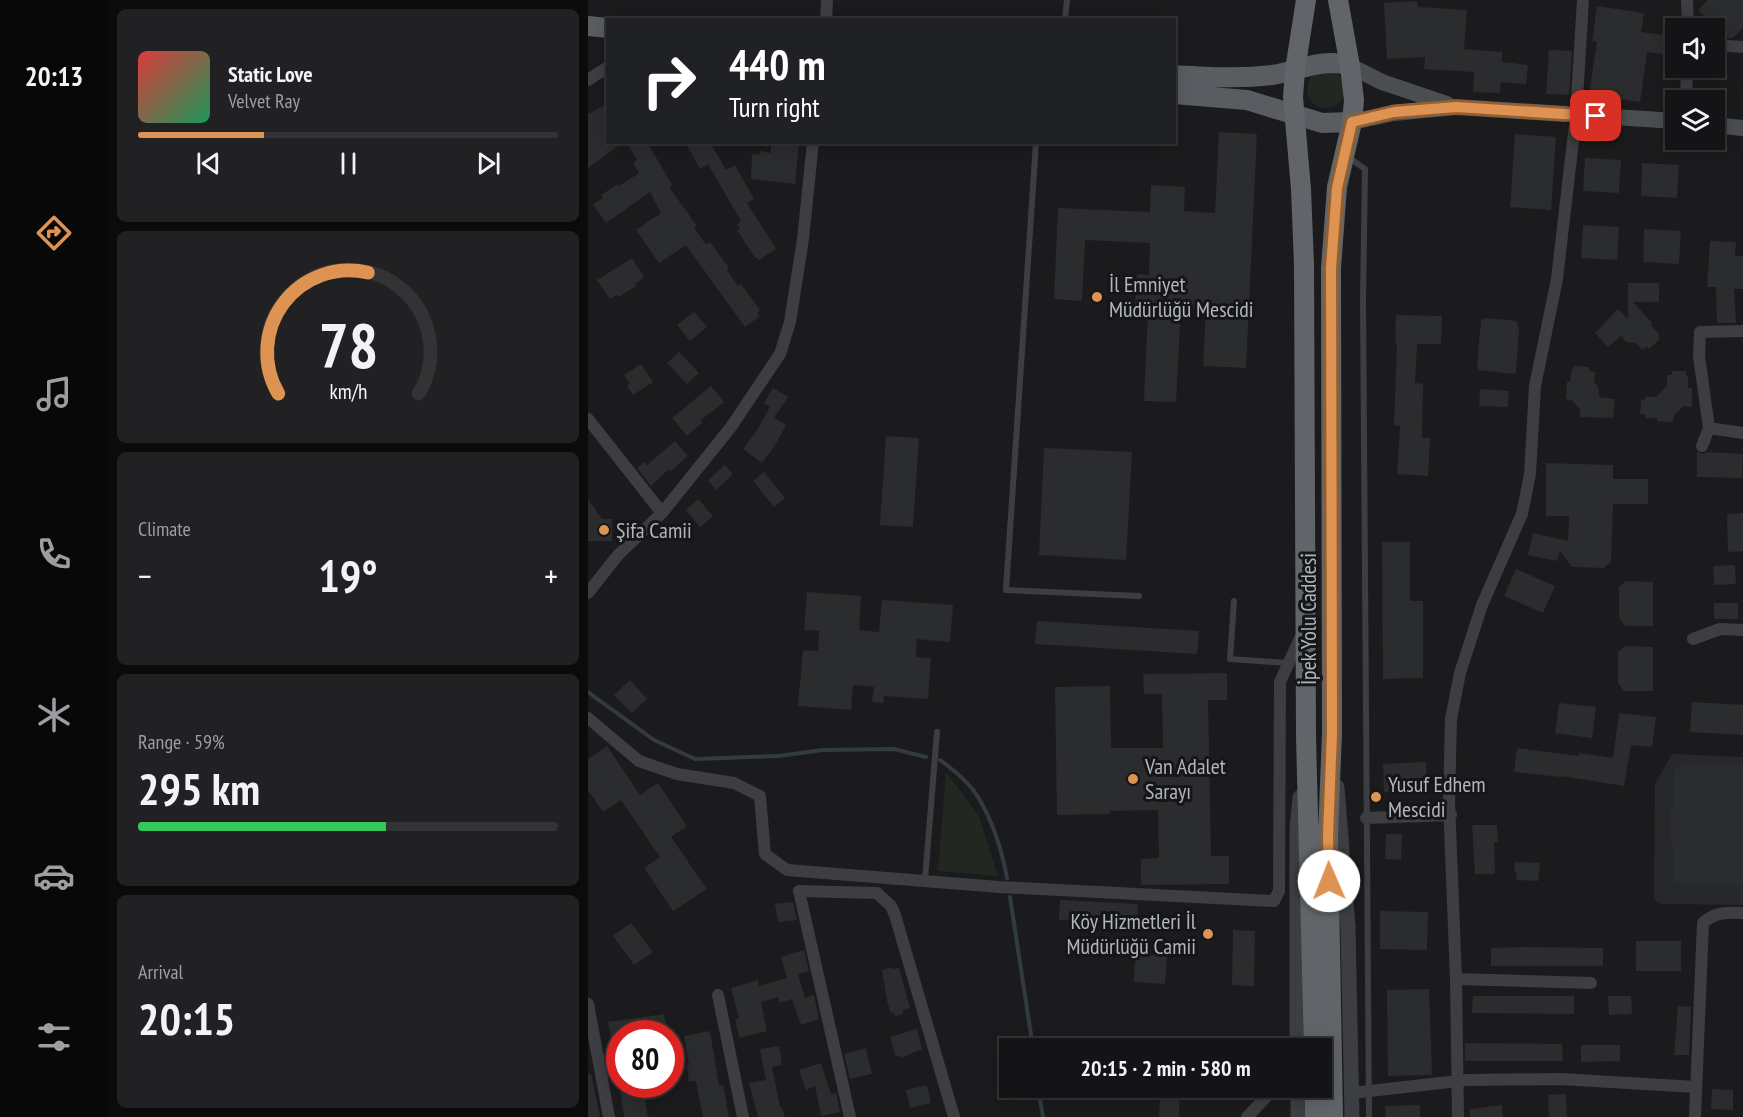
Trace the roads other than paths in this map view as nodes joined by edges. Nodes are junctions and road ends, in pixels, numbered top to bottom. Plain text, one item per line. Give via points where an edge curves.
1 (827, 0) edge
2 (1066, 0) edge
3 (1306, 0) edge
4 (1338, 0) edge
5 (1583, 0) edge
6 (1688, 0) edge
7 (826, 18) edge
8 (1065, 18) edge
9 (1688, 18) edge
10 (588, 26) edge
11 (606, 28) edge
12 (588, 39) edge
13 (606, 41) edge
14 (1725, 46) edge
15 (1743, 47) edge
16 (1350, 66) junction
17 (606, 68) edge
18 (1295, 70) junction
19 (1176, 75) edge
20 (588, 80) edge
21 (1176, 94) edge
22 (1456, 107) junction
23 (1295, 114) junction
24 (1576, 115) junction
25 (1665, 120) edge
26 (1352, 122) junction
27 (1725, 126) edge
28 (1743, 128) edge
29 (813, 144) edge
30 (1036, 144) edge
31 (1343, 153) junction
32 (1743, 331) edge
33 (588, 419) edge
34 (1709, 428) junction
35 (1743, 433) edge
36 (1702, 446) dead end
37 (662, 513) junction
38 (588, 593) edge
39 (1138, 596) dead end
40 (1234, 601) dead end
41 (1305, 626) junction
42 (1743, 630) edge
43 (1693, 639) dead end
44 (1289, 663) junction
45 (588, 718) edge
46 (937, 732) dead end
47 (1332, 733) junction
48 (1306, 737) junction
49 (1451, 815) junction
50 (1366, 818) junction
51 (925, 880) junction
52 (1743, 913) edge
53 (1456, 979) junction
54 (1591, 983) dead end
55 (718, 995) dead end
56 (588, 1004) edge
57 (1297, 1038) edge
58 (1314, 1038) edge
59 (1457, 1082) junction
60 (1696, 1087) junction
61 (1369, 1091) junction
62 (1352, 1093) junction
63 (1265, 1098) edge
64 (1298, 1098) edge
65 (1315, 1098) edge
66 (609, 1117) edge
67 (743, 1117) edge
68 (850, 1117) edge
69 (954, 1117) edge
70 (1247, 1117) edge
71 (1298, 1117) edge
72 (1315, 1117) edge
73 (1333, 1117) edge
74 (1352, 1117) edge
75 (1369, 1117) edge
76 (1458, 1117) edge
77 (1695, 1117) edge

1 - 7 street
2 - 8 lane
3 - 18 highway
4 - 16 highway
5 - 24 street
6 - 9 street
10 - 11 main road
12 - 13 main road
14 - 15 street
16 - 18 main road via 1330,62
16 - 22 main road via 1382,82
16 - 26 highway
17 - 20 street
18 - 19 main road via 1246,77
18 - 23 highway
21 - 23 main road via 1247,100
22 - 24 main road
22 - 26 main road via 1394,112
23 - 26 main road via 1322,123
23 - 41 highway, İpek Yolu Caddesi via 1304,264
24 - 25 main road
24 - 49 street via 1557,279 1535,386 1530,474 1522,514 1482,605 1460,673 1451,719
26 - 31 highway, İpek Yolu Caddesi
27 - 28 main road
29 - 37 street via 803,239 790,322 780,354 731,427
30 - 39 lane via 1006,590
31 - 47 highway, İpek Yolu Caddesi via 1331,268
31 - 50 lane via 1365,169
32 - 34 street via 1700,332 1699,356
33 - 37 street
34 - 35 street
34 - 36 street
37 - 38 street via 618,555
40 - 44 lane via 1230,659
41 - 44 street
41 - 48 highway, İpek Yolu Caddesi
42 - 43 street via 1720,629
44 - 51 street via 1280,681 1279,891 1274,901
45 - 51 street via 639,761 678,774 734,783 760,796 765,854 787,870
46 - 51 lane
47 - 62 street via 1346,905
47 - 73 highway, İpek Yolu Caddesi via 1328,836
48 - 57 street via 1297,827
48 - 58 highway, İpek Yolu Caddesi
49 - 50 street
49 - 53 street
50 - 61 lane
52 - 60 street via 1722,912 1703,923
53 - 54 street
53 - 59 street
55 - 67 street
56 - 66 street
59 - 60 street via 1560,1079
59 - 61 street
59 - 76 street
60 - 77 street
61 - 62 street
61 - 75 lane
62 - 74 street
63 - 70 street
64 - 71 street
65 - 72 highway
68 - 69 street via 799,891 877,893 891,906

